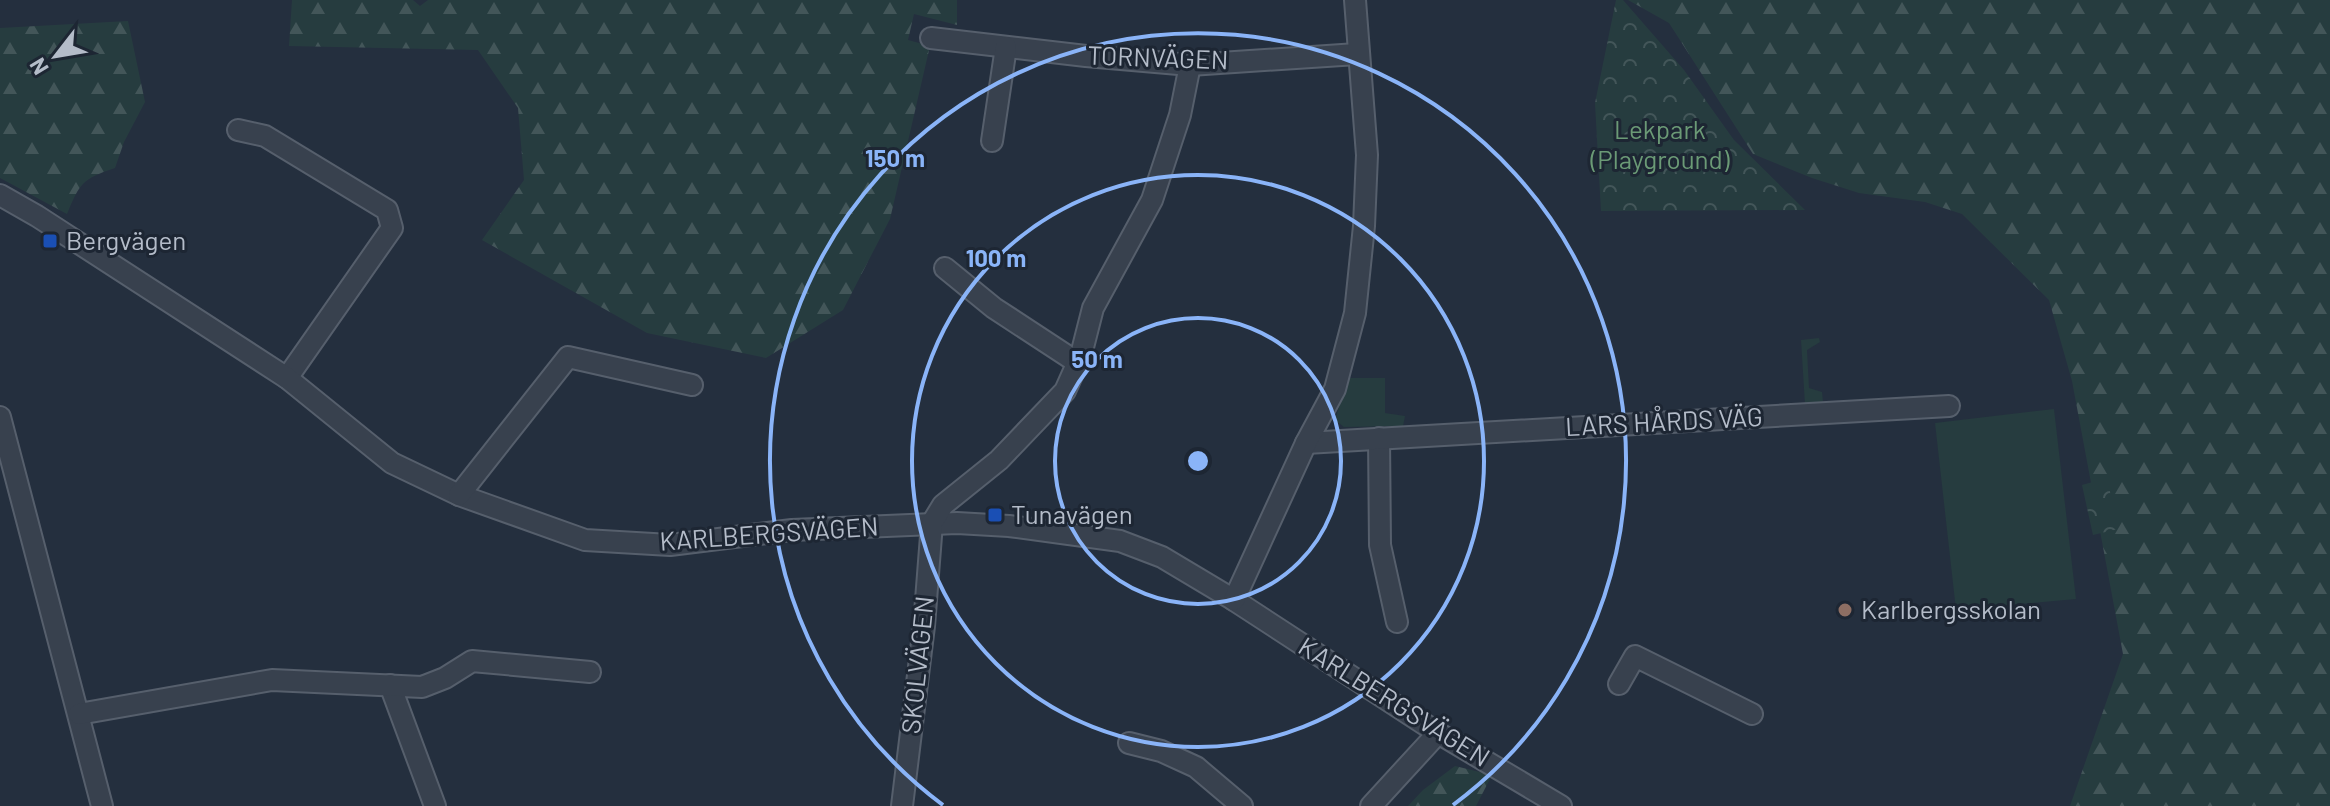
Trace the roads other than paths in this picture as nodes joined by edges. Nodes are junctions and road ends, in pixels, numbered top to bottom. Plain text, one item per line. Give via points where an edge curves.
1 (1355, 0) edge
2 (931, 38) dead end
3 (1006, 47) junction
4 (1357, 54) junction
5 (1190, 65) junction
6 (238, 130) dead end
7 (992, 141) dead end
8 (0, 195) edge
9 (945, 268) dead end
10 (1078, 363) junction
11 (287, 378) junction
12 (692, 385) dead end
13 (1949, 406) dead end
14 (0, 417) edge
15 (1379, 438) junction
16 (1306, 443) junction
17 (459, 495) junction
18 (932, 523) junction
19 (1234, 600) junction
20 (1397, 622) dead end
21 (590, 672) dead end
22 (1619, 684) dead end
23 (390, 685) junction
24 (79, 714) junction
25 (1752, 714) dead end
26 (1438, 733) junction
27 (1129, 743) dead end
28 (102, 806) edge
29 (435, 806) edge
30 (902, 806) edge
31 (1242, 806) edge
32 (1371, 806) edge
33 (1561, 806) edge

1 - 4 street
2 - 3 street, TORNVÄGEN
3 - 5 street, TORNVÄGEN
3 - 7 street
4 - 5 street, TORNVÄGEN
4 - 16 street via 1367,155 1355,313 1335,389
5 - 10 street via 1152,200 1093,308
6 - 11 street via 265,136 387,210 392,228
8 - 11 street, KARLBERGSVÄGEN
9 - 10 street via 994,308
10 - 18 street via 1065,391 999,460 943,505
11 - 17 street, KARLBERGSVÄGEN via 392,463
12 - 17 street via 568,357
13 - 15 street, LARS HÅRDS VÄG
14 - 24 street
15 - 16 street, LARS HÅRDS VÄG
15 - 20 street via 1380,545
16 - 19 street
17 - 18 street, KARLBERGSVÄGEN via 585,540 670,545 792,530
18 - 19 street, KARLBERGSVÄGEN via 1009,526 1120,541 1162,557
18 - 30 street, SKOLVÄGEN
19 - 26 street, KARLBERGSVÄGEN
21 - 23 street via 472,661 422,687
22 - 25 street via 1635,656
23 - 24 street via 272,680
23 - 29 street
24 - 28 street
26 - 32 street
26 - 33 street, KARLBERGSVÄGEN
27 - 31 street via 1196,767

